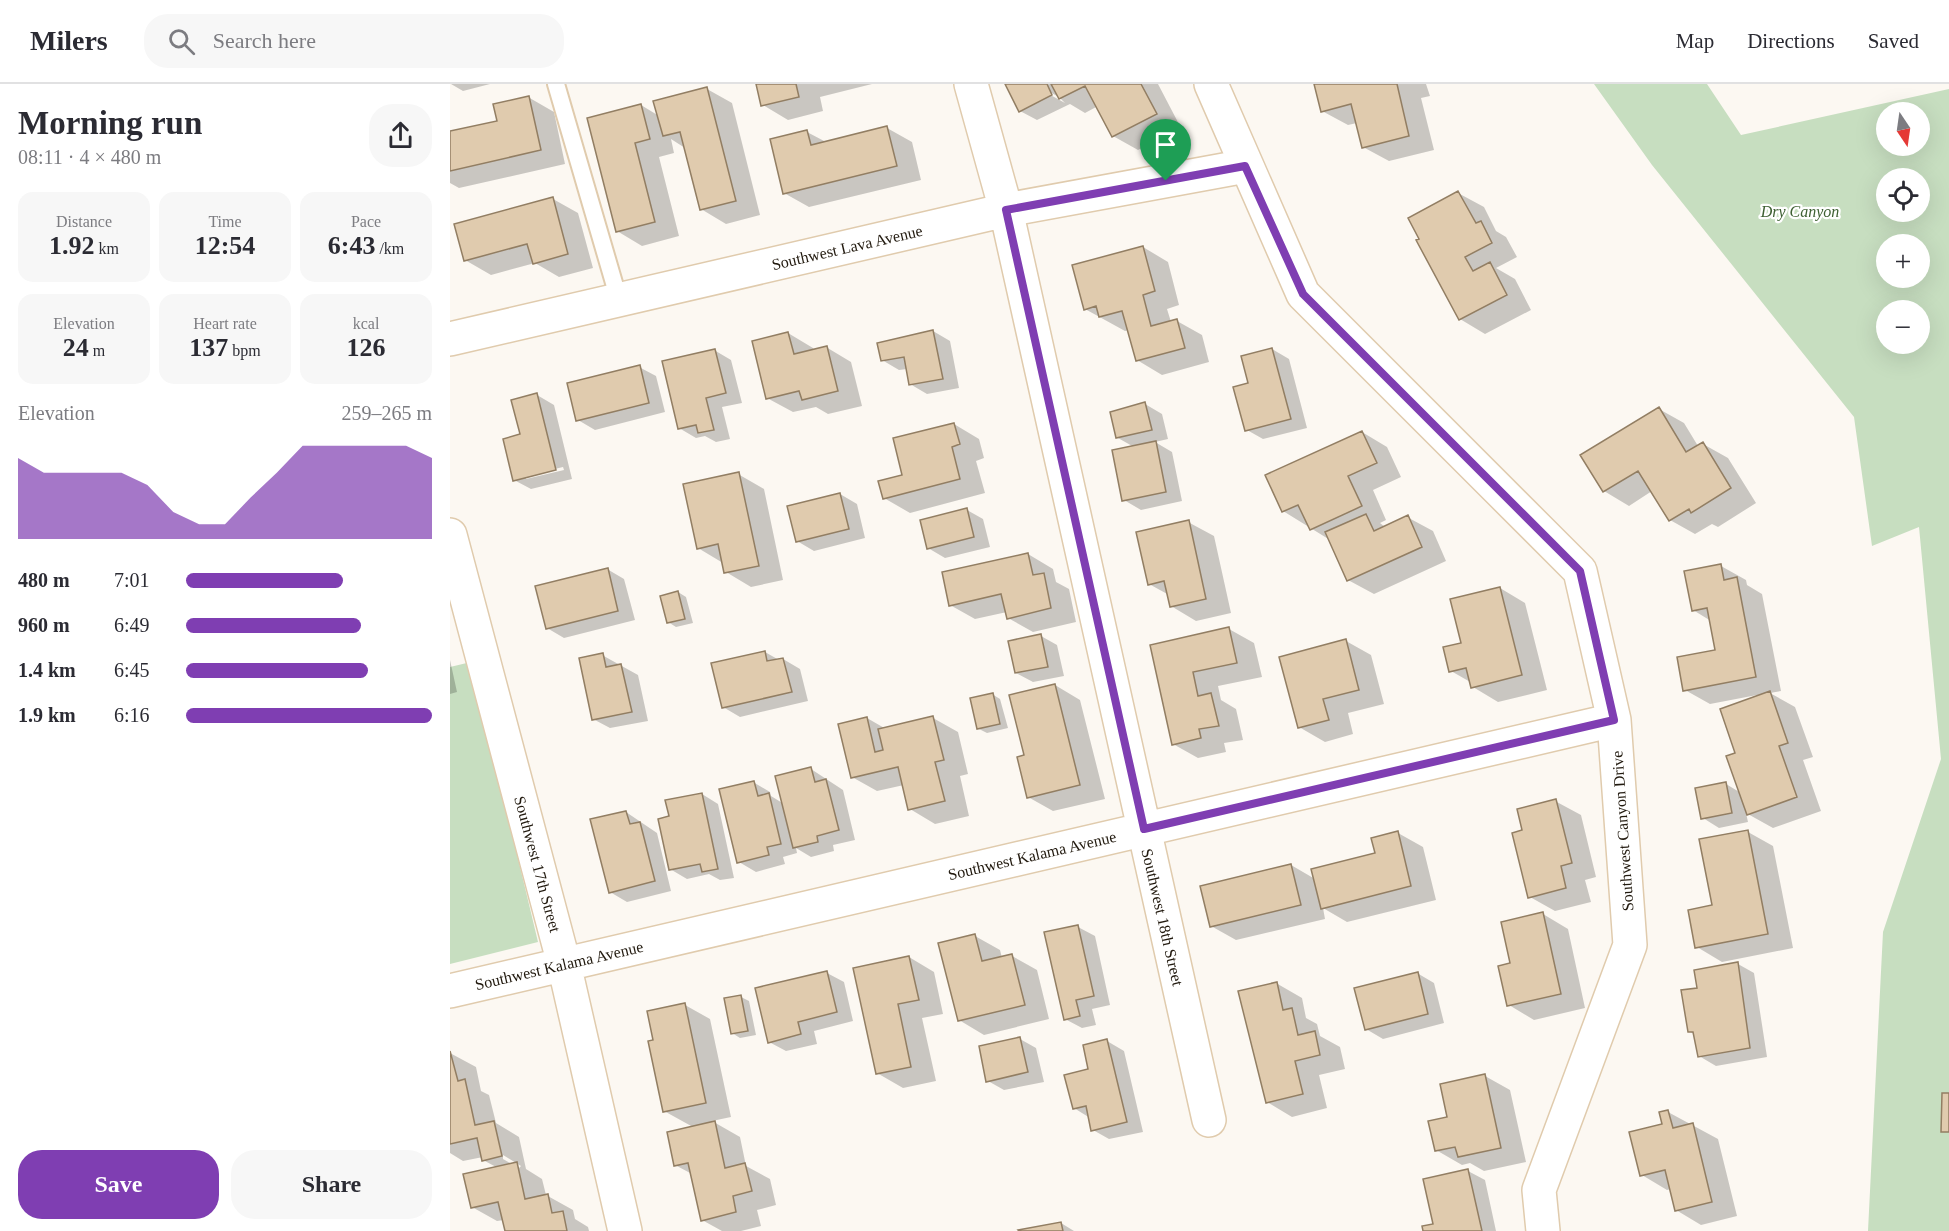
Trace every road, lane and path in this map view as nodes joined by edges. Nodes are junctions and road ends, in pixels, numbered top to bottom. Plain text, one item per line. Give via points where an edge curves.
1 (556, 84) edge
2 (970, 84) edge
3 (1211, 84) edge
4 (1245, 166) junction
5 (1006, 210) junction
6 (620, 300) junction
7 (450, 339) edge
8 (450, 535) edge
9 (1614, 720) junction
10 (1144, 829) junction
11 (564, 964) junction
12 (450, 991) edge
13 (1209, 1120) dead end
14 (625, 1231) edge
15 (1543, 1231) edge

1 - 6 lane
2 - 5 street, Southwest 18th Street
3 - 4 street, Southwest Canyon Drive
4 - 5 street, Southwest Lava Avenue
4 - 9 street, Southwest Canyon Drive via 1303,294 1580,571
5 - 6 street, Southwest Lava Avenue
5 - 10 street, Southwest 18th Street
6 - 7 street, Southwest Lava Avenue
8 - 11 street, Southwest 17th Street
9 - 10 street, Southwest Kalama Avenue
9 - 15 street, Southwest Canyon Drive via 1630,945 1539,1190
10 - 11 street, Southwest Kalama Avenue
10 - 13 street, Southwest 18th Street
11 - 12 street, Southwest Kalama Avenue
11 - 14 street, Southwest 17th Street

